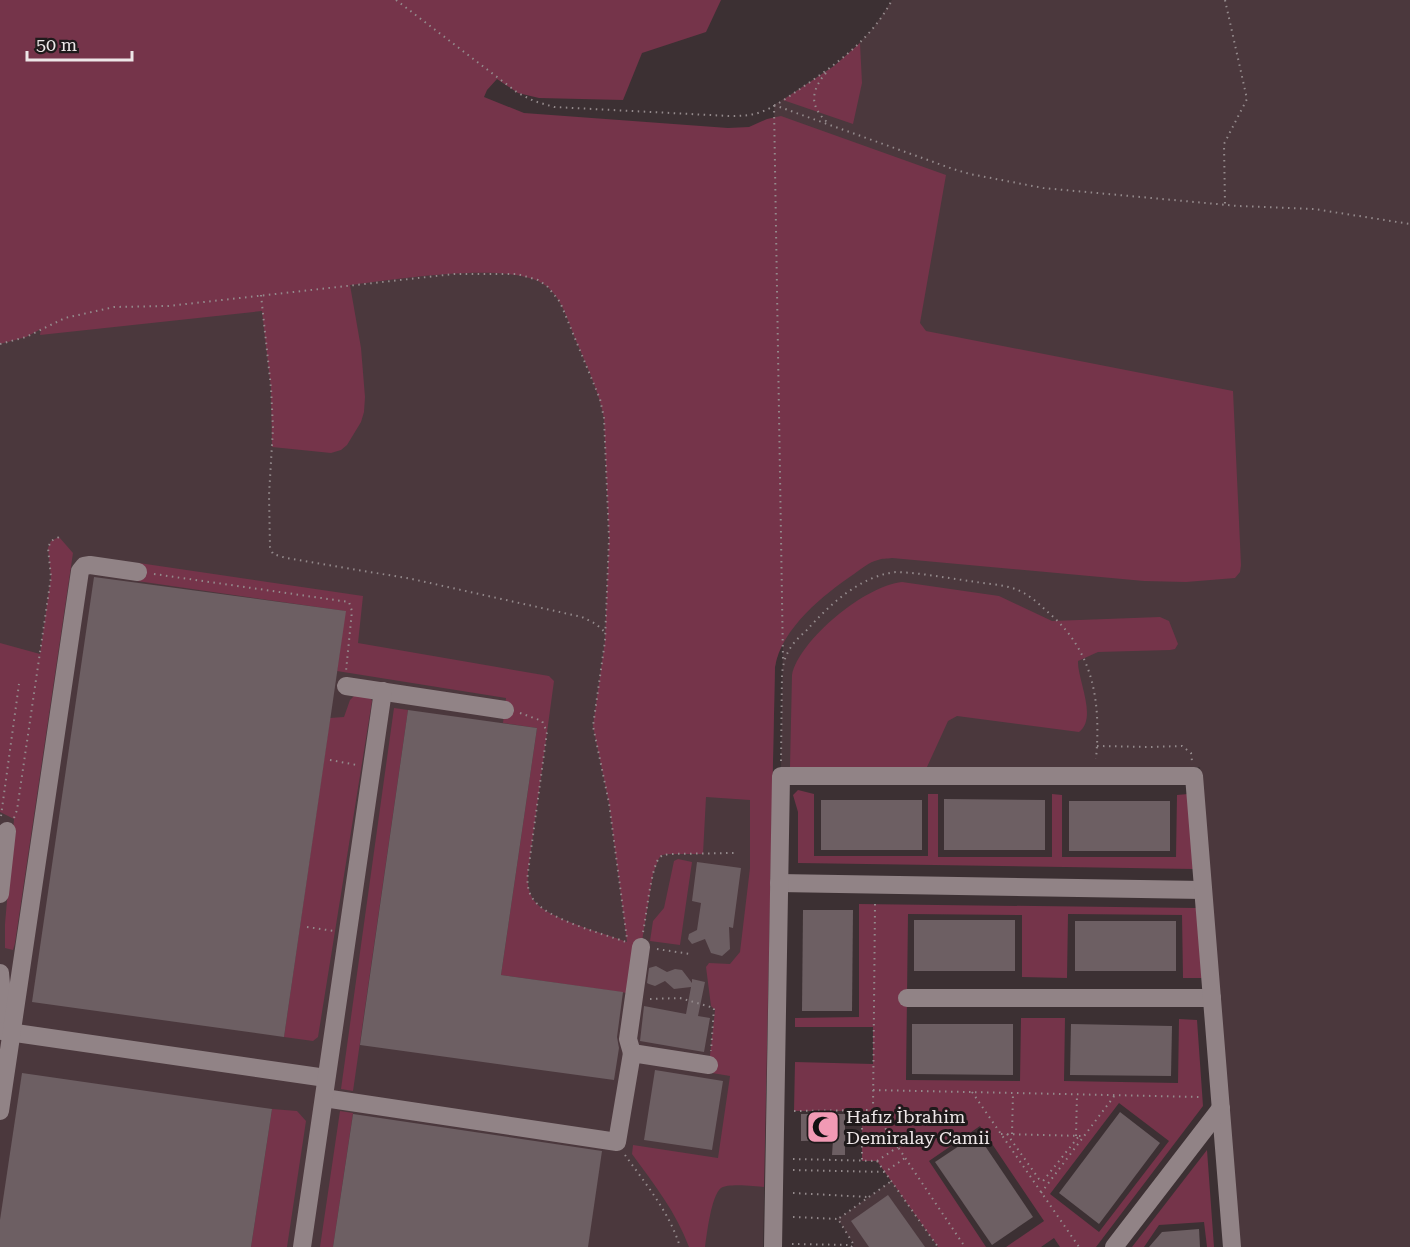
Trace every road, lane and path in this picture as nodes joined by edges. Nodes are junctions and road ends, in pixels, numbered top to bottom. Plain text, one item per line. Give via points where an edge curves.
1 (396, 0) edge
2 (892, 0) edge
3 (1225, 0) edge
4 (830, 69) junction
5 (774, 105) junction
6 (829, 124) junction
7 (1225, 205) junction
8 (1410, 224) edge
9 (261, 295) junction
10 (0, 344) edge
11 (59, 537) dead end
12 (138, 572) joint
13 (605, 632) junction
14 (783, 663) junction
15 (19, 684) dead end
16 (346, 686) joint
17 (383, 691) junction
18 (505, 710) joint
19 (1097, 746) junction
20 (330, 760) dead end
21 (372, 768) junction
22 (781, 776) junction
23 (1095, 776) junction
24 (1194, 776) junction
25 (4, 825) edge
26 (734, 853) dead end
27 (779, 883) junction
28 (1203, 890) junction
29 (0, 894) edge
30 (875, 904) dead end
31 (307, 927) dead end
32 (348, 933) junction
33 (634, 945) junction
34 (690, 954) dead end
35 (0, 973) edge
36 (907, 998) dead end
37 (1212, 998) junction
38 (634, 999) junction
39 (6, 1032) edge
40 (632, 1053) junction
41 (709, 1065) joint
42 (327, 1078) junction
43 (873, 1090) junction
44 (972, 1092) junction
45 (1013, 1093) junction
46 (1077, 1094) junction
47 (1115, 1095) junction
48 (1202, 1097) dead end
49 (324, 1098) junction
50 (1221, 1108) junction
51 (862, 1110) junction
52 (873, 1110) junction
53 (0, 1111) edge
54 (794, 1111) dead end
55 (1001, 1134) junction
56 (1007, 1134) junction
57 (1012, 1134) junction
58 (1077, 1136) junction
59 (1084, 1136) junction
60 (617, 1142) junction
61 (898, 1147) junction
62 (905, 1158) junction
63 (793, 1159) dead end
64 (862, 1161) junction
65 (877, 1161) junction
66 (793, 1170) dead end
67 (885, 1172) junction
68 (891, 1181) junction
69 (793, 1193) dead end
70 (1041, 1193) junction
71 (868, 1197) junction
72 (793, 1216) dead end
73 (838, 1219) junction
74 (792, 1244) dead end
75 (853, 1246) edge
76 (302, 1247) edge
77 (680, 1247) edge
78 (773, 1247) edge
79 (938, 1247) edge
80 (965, 1247) edge
81 (1079, 1247) edge
82 (1114, 1247) edge
83 (1232, 1247) edge

1 - 5 path via 518,93 544,105 729,116 754,114
2 - 4 path via 874,27
3 - 7 path via 1247,99 1224,144
4 - 5 path
4 - 6 path via 816,85 813,96 817,110
5 - 6 path
5 - 14 path
6 - 7 path via 986,178 1043,188
7 - 8 path via 1335,211
9 - 10 path via 151,308 100,309 65,318 26,337
9 - 13 path via 272,406 269,495 273,554 422,581 582,617
9 - 13 path via 454,274 517,274 546,286 560,302 604,418 609,538
11 - 25 path via 48,548 50,588 17,810
12 - 16 path via 349,602 352,611
12 - 39 street via 90,565 80,571
13 - 33 path via 593,726
14 - 19 path via 792,645 827,609 881,574 913,573 1006,586 1032,598 1077,644 1095,697
14 - 22 path
15 - 25 path
16 - 17 street
17 - 18 street
17 - 21 street
18 - 33 path via 539,719 548,732 528,872 531,897 552,913
19 - 23 path
19 - 24 path via 1182,746 1191,753
20 - 21 path
21 - 32 street
22 - 23 street
22 - 27 street
23 - 24 street
24 - 28 street
25 - 29 street
26 - 33 path via 662,855 653,873
27 - 28 street
27 - 78 street
28 - 37 street
30 - 43 path
31 - 32 path
32 - 42 street
33 - 34 path
33 - 38 street
35 - 39 street
36 - 37 street
37 - 50 street
38 - 40 street via 628,1039
38 - 41 path via 680,998 714,1008
39 - 42 street
39 - 53 street
40 - 41 street
40 - 60 street
42 - 49 street
43 - 44 path
43 - 52 path
44 - 45 path
44 - 55 path
45 - 46 path
45 - 57 path
46 - 47 path
46 - 58 path
47 - 48 path
47 - 59 path
49 - 60 street
49 - 76 street
50 - 82 street
50 - 83 street
51 - 52 path
51 - 54 path
51 - 64 path
52 - 61 path
55 - 56 path
55 - 70 path
56 - 57 path
56 - 58 path via 1043,1181
57 - 58 path
58 - 59 path
59 - 70 path
60 - 77 path via 657,1201
61 - 62 path
61 - 65 path
62 - 67 path
62 - 80 path
63 - 64 path
64 - 65 path
65 - 67 path
66 - 67 path
67 - 68 path
68 - 71 path
68 - 79 path
69 - 71 path
70 - 81 path
71 - 73 path
72 - 73 path
73 - 75 path
74 - 75 path

